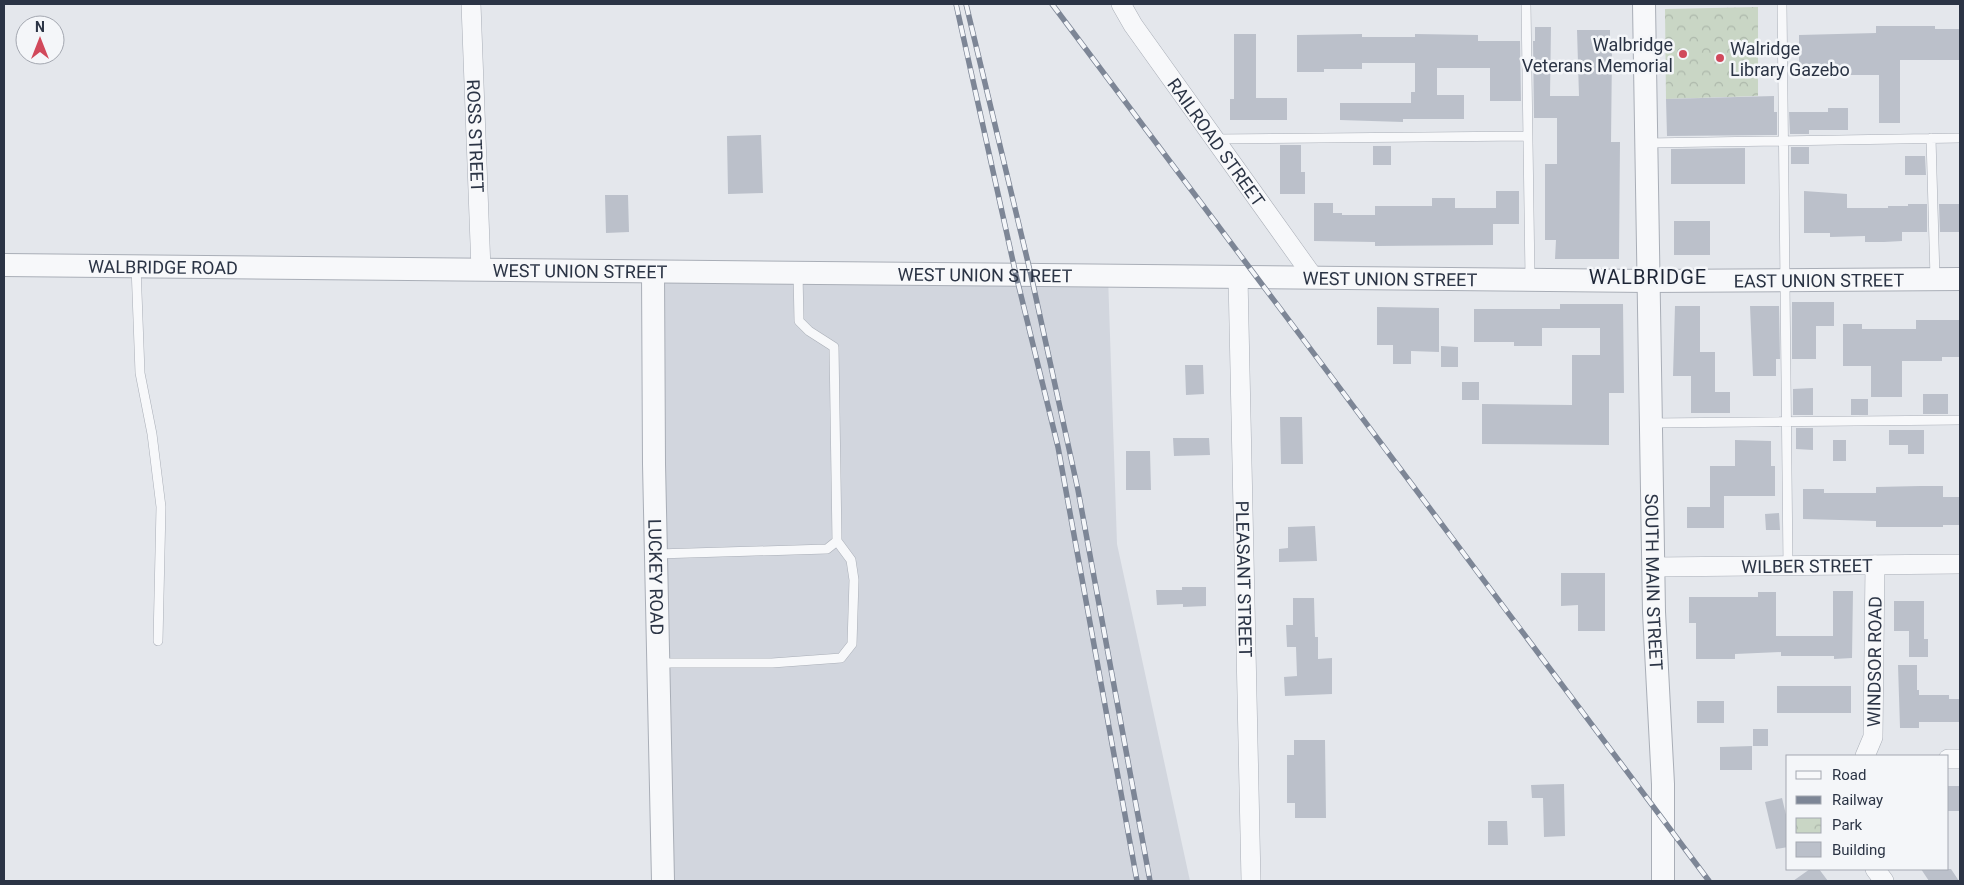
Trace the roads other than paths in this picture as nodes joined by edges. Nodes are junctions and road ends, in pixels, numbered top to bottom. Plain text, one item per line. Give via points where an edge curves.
1 (471, 4) edge
2 (1120, 4) edge
3 (1526, 4) edge
4 (1644, 4) edge
5 (1782, 4) edge
6 (1528, 136) junction
7 (1931, 138) junction
8 (1960, 138) edge
9 (1215, 139) junction
10 (1784, 141) junction
11 (1646, 143) junction
12 (4, 265) edge
13 (136, 266) junction
14 (322, 268) joint
15 (481, 270) junction
16 (653, 272) junction
17 (798, 273) junction
18 (1238, 277) junction
19 (1314, 278) junction
20 (1785, 279) junction
21 (1935, 279) junction
22 (1960, 279) edge
23 (1530, 280) junction
24 (1648, 281) junction
25 (1960, 420) edge
26 (1787, 422) junction
27 (1651, 423) junction
28 (837, 541) junction
29 (656, 554) junction
30 (1960, 564) edge
31 (1874, 565) junction
32 (1788, 566) junction
33 (1653, 567) junction
34 (158, 641) dead end
35 (659, 663) junction
36 (1865, 755) edge
37 (1876, 870) edge
38 (663, 881) edge
39 (1251, 881) edge
40 (1663, 881) edge
41 (1884, 881) edge

1 - 15 street, ROSS STREET
2 - 9 street, RAILROAD STREET
3 - 6 lane
4 - 11 street, SOUTH MAIN STREET
5 - 10 lane
6 - 9 lane
6 - 23 lane
7 - 8 lane
7 - 10 lane
7 - 21 lane
9 - 19 street, RAILROAD STREET
10 - 11 lane
10 - 20 lane
11 - 24 street, SOUTH MAIN STREET
12 - 13 street, WALBRIDGE ROAD
13 - 14 street, WALBRIDGE ROAD
13 - 34 lane via 140,373 161,507
14 - 15 street, WEST UNION STREET
15 - 16 street, WEST UNION STREET
16 - 17 street, WEST UNION STREET
16 - 29 street, LUCKEY ROAD
17 - 18 street, WEST UNION STREET
17 - 28 lane via 800,321 809,331 834,346
18 - 19 street, WEST UNION STREET
18 - 39 street, PLEASANT STREET
19 - 23 street, WEST UNION STREET
20 - 21 street, EAST UNION STREET
20 - 24 street, EAST UNION STREET
20 - 26 lane
21 - 22 street, EAST UNION STREET
23 - 24 street, WEST UNION STREET
24 - 27 street, SOUTH MAIN STREET
25 - 26 lane
26 - 27 lane
26 - 32 lane
27 - 33 street, SOUTH MAIN STREET
28 - 29 lane via 827,549
28 - 35 lane via 851,560 854,580 852,644 841,658 772,663
29 - 35 street, LUCKEY ROAD
30 - 31 street, WILBER STREET
31 - 32 street, WILBER STREET
31 - 36 street, WINDSOR ROAD via 1874,737
32 - 33 street, WILBER STREET
33 - 40 street, SOUTH MAIN STREET via 1663,784
35 - 38 street, LUCKEY ROAD
37 - 41 street

